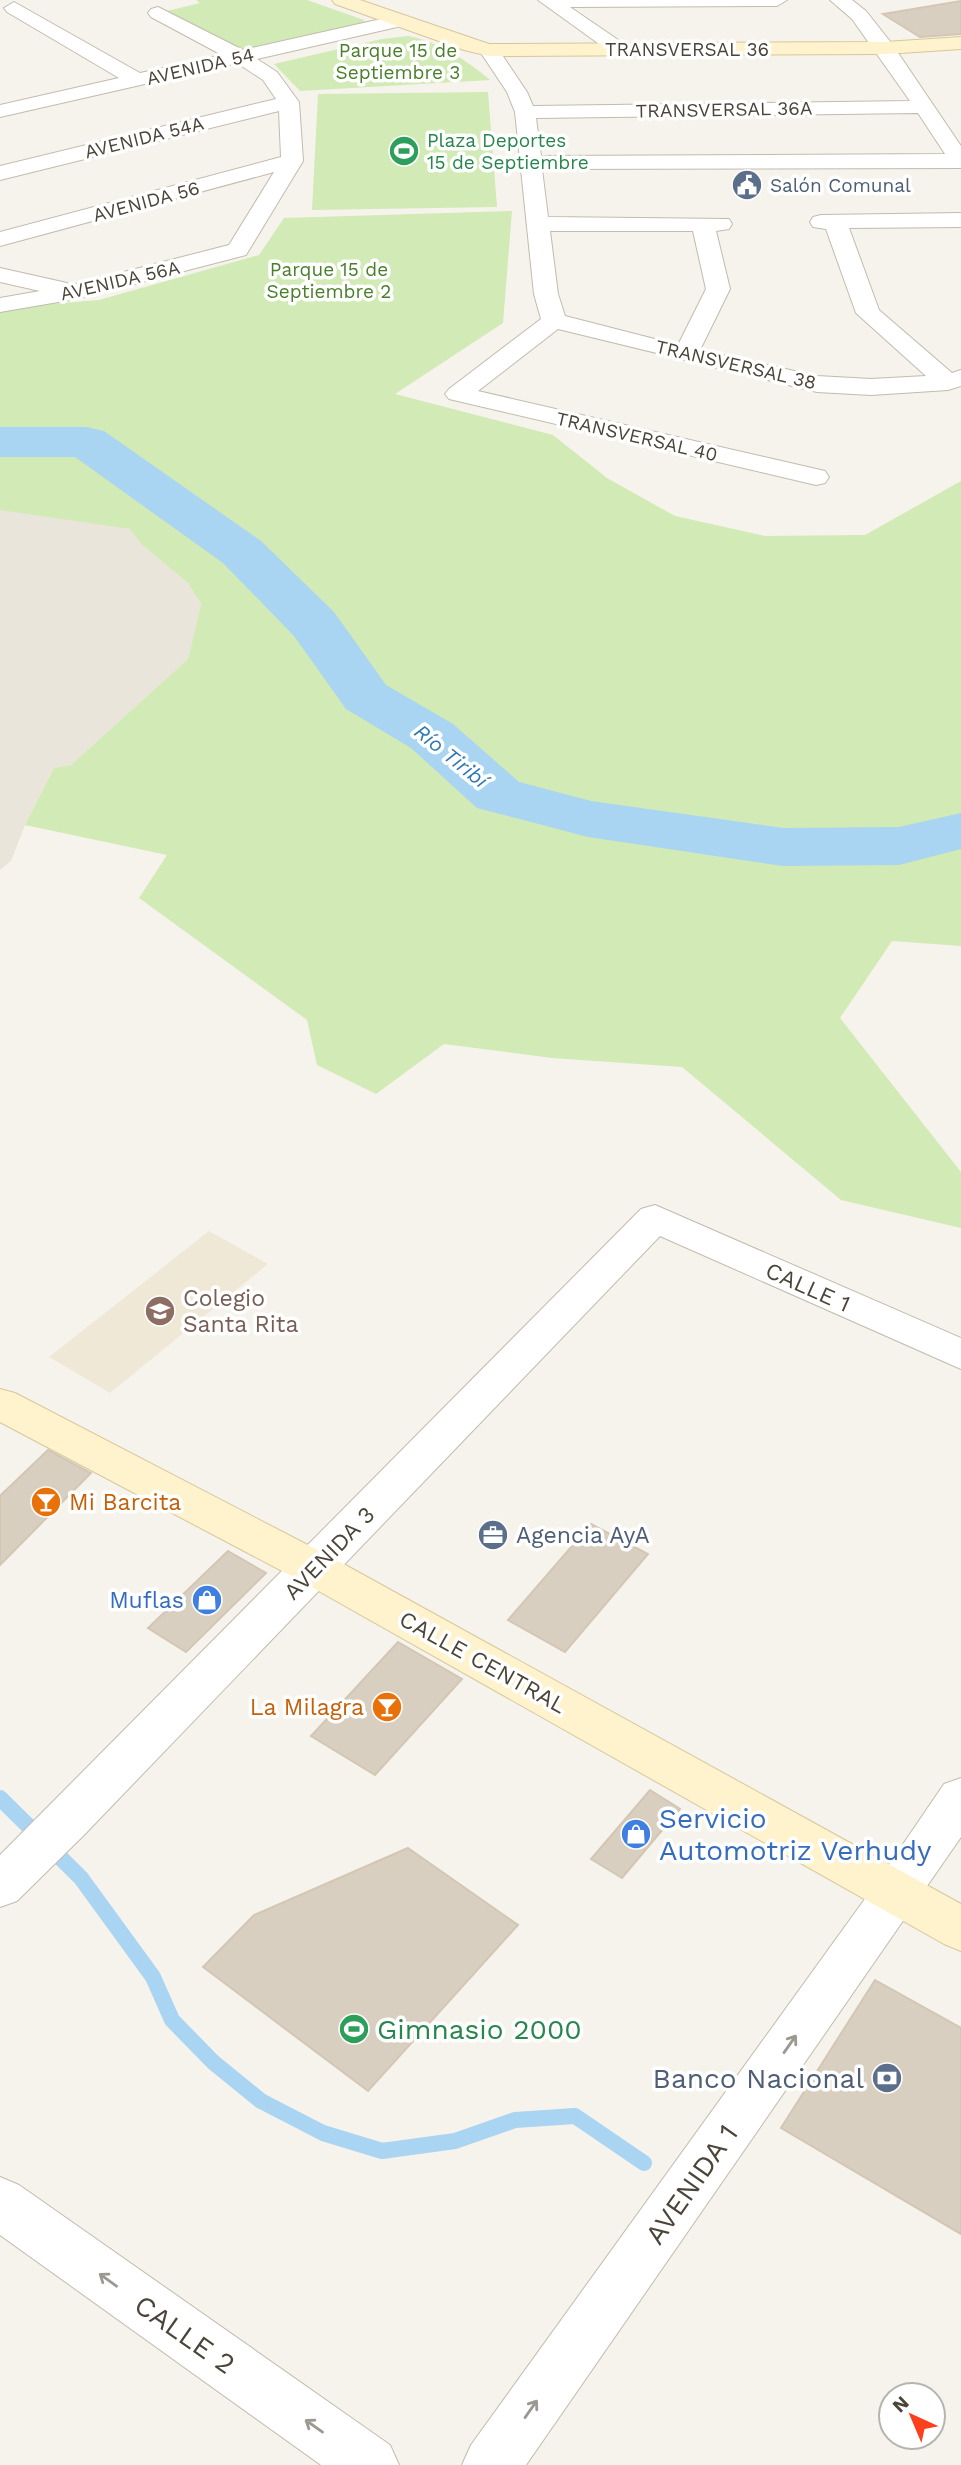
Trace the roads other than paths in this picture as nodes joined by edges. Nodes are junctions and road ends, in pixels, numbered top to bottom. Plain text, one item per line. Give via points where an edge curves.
1 (342, 0) edge
2 (677, 0) edge
3 (777, 0) edge
4 (840, 0) edge
5 (549, 1) edge
6 (39, 3) dead end
7 (7, 9) edge
8 (158, 13) dead end
9 (399, 21) junction
10 (961, 43) edge
11 (885, 48) junction
12 (489, 50) junction
13 (621, 50) junction
14 (241, 57) junction
15 (138, 81) junction
16 (289, 102) junction
17 (923, 107) junction
18 (0, 111) edge
19 (525, 112) junction
20 (960, 161) edge
21 (292, 162) junction
22 (530, 163) junction
23 (0, 173) edge
24 (961, 220) edge
25 (539, 224) junction
26 (0, 239) edge
27 (0, 275) edge
28 (76, 292) junction
29 (0, 305) edge
30 (554, 321) junction
31 (685, 353) junction
32 (955, 380) edge
33 (816, 477) dead end
34 (655, 1218) joint
35 (961, 1355) edge
36 (0, 1404) edge
37 (314, 1568) junction
38 (961, 1798) edge
39 (12, 1873) edge
40 (897, 1893) junction
41 (961, 1929) edge
42 (0, 2203) edge
43 (370, 2465) edge
44 (491, 2465) edge

1 - 9 street, TRANSVERSAL 36
2 - 3 street
2 - 5 street
4 - 11 street via 859,15
5 - 13 street
6 - 7 street
7 - 15 street
8 - 14 street
9 - 12 street, TRANSVERSAL 36
9 - 14 street, AVENIDA 54
10 - 11 street, TRANSVERSAL 36
11 - 13 street, TRANSVERSAL 36
11 - 17 street
12 - 13 street, TRANSVERSAL 36
12 - 19 street
14 - 15 street, AVENIDA 54
14 - 16 street via 270,76
15 - 18 street, AVENIDA 54
16 - 21 street
16 - 23 street, AVENIDA 54A
17 - 19 street, TRANSVERSAL 36A
17 - 20 street
19 - 22 street
20 - 22 street
21 - 26 street, AVENIDA 56
21 - 28 street, AVENIDA 56A via 238,250
22 - 25 street
24 - 32 street via 828,222 868,313
25 - 30 street via 546,295
25 - 31 street via 712,224 718,289
27 - 28 street
28 - 29 street, AVENIDA 56A
30 - 31 street, TRANSVERSAL 38
30 - 33 street, TRANSVERSAL 40 via 458,394
31 - 32 street, TRANSVERSAL 38 via 817,383 871,387
34 - 35 street, CALLE 1
34 - 37 street, AVENIDA 3
36 - 37 street, CALLE CENTRAL
37 - 39 street, AVENIDA 3
37 - 40 street, CALLE CENTRAL
38 - 40 street, AVENIDA 1
40 - 41 street, CALLE CENTRAL
44 -> 40 street, AVENIDA 1
43 -> 42 street, CALLE 2

